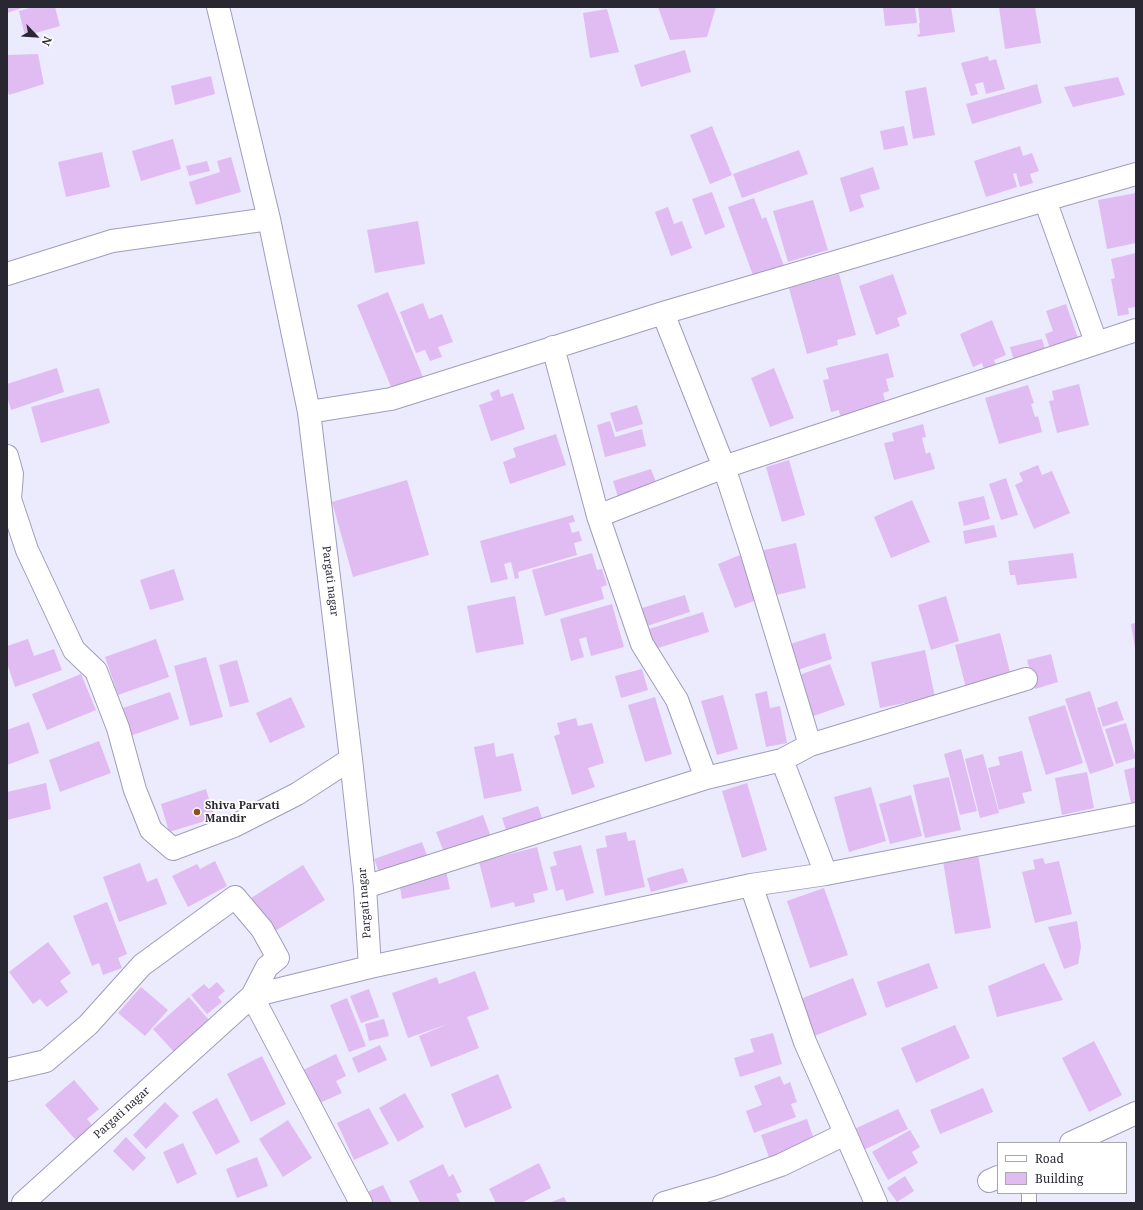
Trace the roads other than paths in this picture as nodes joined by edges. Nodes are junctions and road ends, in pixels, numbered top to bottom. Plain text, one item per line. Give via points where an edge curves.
1 (218, 7) edge
2 (1136, 174) edge
3 (1045, 200) junction
4 (269, 219) junction
5 (7, 274) edge
6 (663, 313) junction
7 (1136, 330) edge
8 (1096, 342) junction
9 (553, 347) junction
10 (309, 412) junction
11 (7, 456) edge
12 (724, 467) junction
13 (598, 516) junction
14 (1026, 679) dead end
15 (810, 745) junction
16 (351, 759) junction
17 (782, 760) junction
18 (706, 778) junction
19 (1136, 814) edge
20 (826, 874) junction
21 (751, 885) junction
22 (365, 886) junction
23 (370, 967) junction
24 (252, 996) junction
25 (7, 1070) edge
26 (1136, 1113) edge
27 (845, 1134) junction
28 (1073, 1142) edge
29 (23, 1203) edge
30 (361, 1203) edge
31 (664, 1203) edge
32 (876, 1203) edge

1 - 4 street, Pargati nagar
2 - 3 street
3 - 6 street
3 - 8 street
4 - 5 street via 112,241
4 - 10 street, Pargati nagar
6 - 9 street
6 - 12 street
7 - 8 street
8 - 12 street
9 - 10 street via 391,399
9 - 13 street
10 - 16 street, Pargati nagar
11 - 16 street via 12,474 10,499 26,550 74,650 96,671 118,728 135,790 151,830 173,849 234,826 297,794
12 - 13 street
12 - 15 street
13 - 18 street via 642,644 677,700
14 - 15 street
15 - 17 street
16 - 22 street, Pargati nagar
17 - 18 street
17 - 20 street
18 - 22 street
19 - 20 street
20 - 21 street
21 - 23 street
21 - 27 street via 805,1042
22 - 23 street, Pargati nagar
23 - 24 street, Pargati nagar
24 - 25 street via 267,967 278,958 262,929 235,897 142,965 88,1025 46,1061
24 - 29 street, Pargati nagar
24 - 30 street
26 - 28 street
27 - 31 street via 781,1165
27 - 32 street

